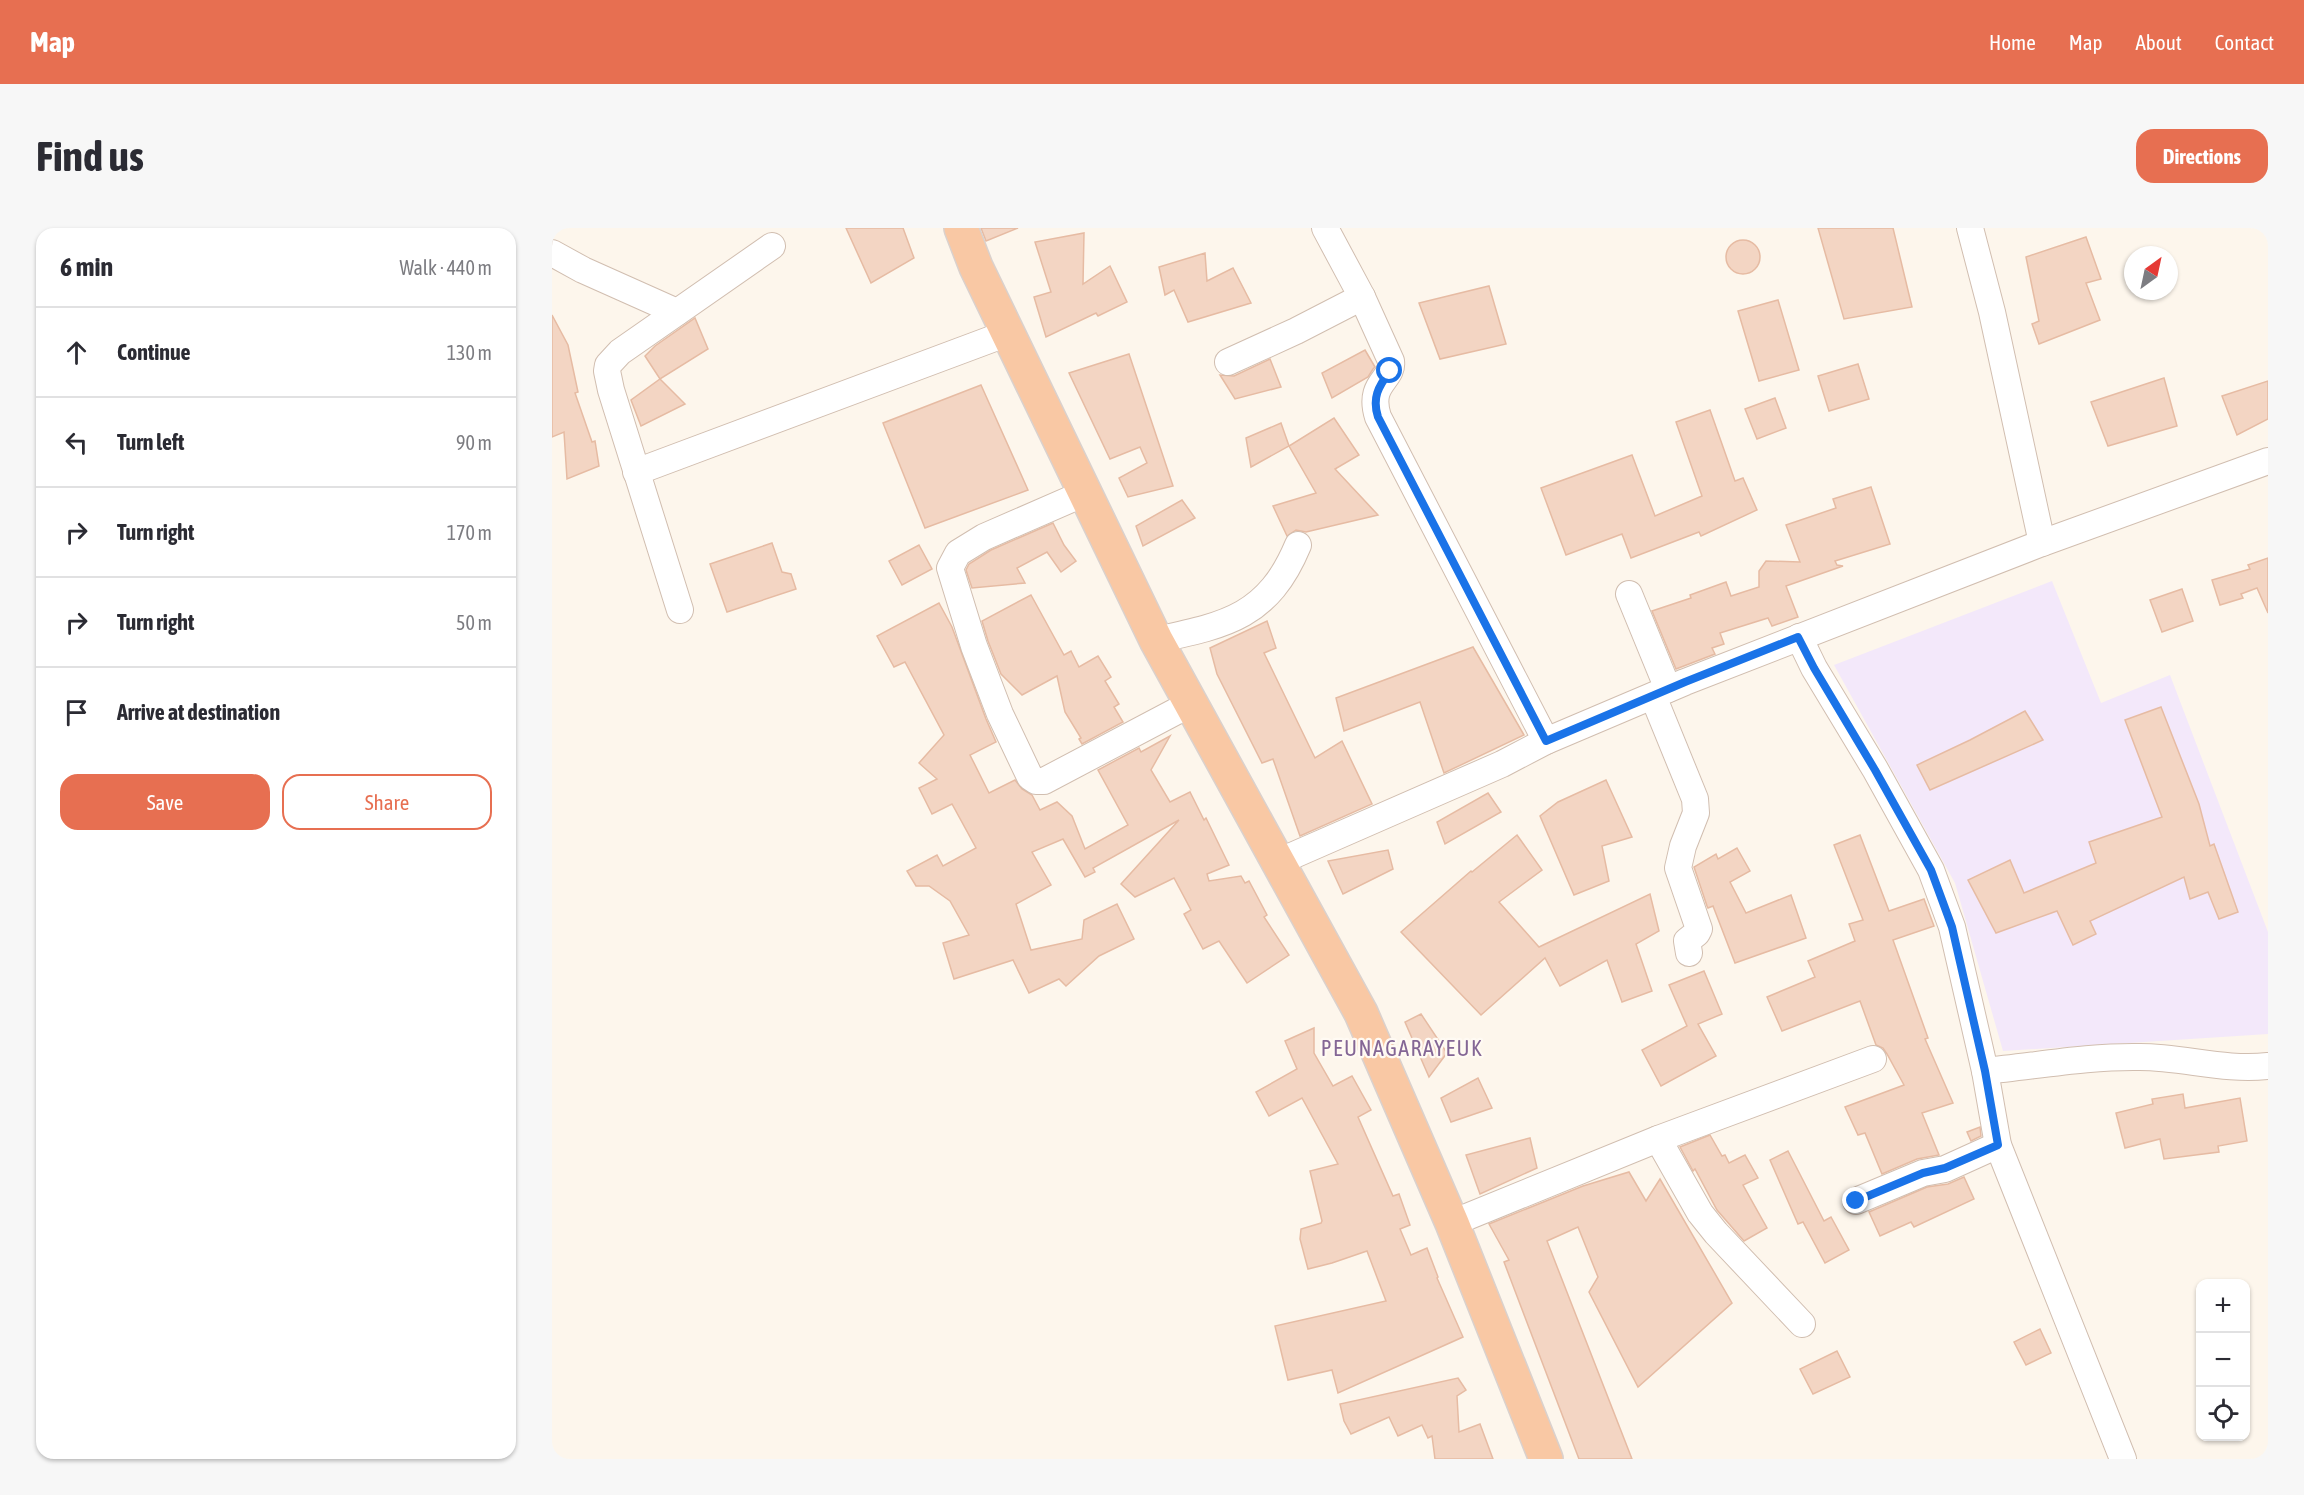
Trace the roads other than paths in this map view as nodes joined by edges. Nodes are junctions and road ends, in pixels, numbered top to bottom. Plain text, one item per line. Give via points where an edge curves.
1 (960, 228) edge
2 (1325, 228) edge
3 (1970, 228) edge
4 (772, 246) dead end
5 (552, 253) edge
6 (1362, 297) junction
7 (677, 312) junction
8 (1008, 333) junction
9 (1228, 362) dead end
10 (2268, 461) edge
11 (636, 472) junction
12 (1085, 493) junction
13 (2042, 543) junction
14 (1298, 545) dead end
15 (1629, 594) dead end
16 (680, 610) dead end
17 (1156, 640) junction
18 (1800, 641) junction
19 (1661, 703) junction
20 (1190, 704) junction
21 (1546, 741) junction
22 (1278, 862) junction
23 (1689, 953) dead end
24 (1873, 1059) dead end
25 (2268, 1066) edge
26 (1985, 1071) junction
27 (1658, 1139) junction
28 (1998, 1145) junction
29 (1856, 1201) dead end
30 (1452, 1223) junction
31 (1802, 1324) dead end
32 (1546, 1459) edge
33 (2123, 1459) edge

1 - 8 highway
2 - 6 street
3 - 13 street
4 - 7 street
5 - 7 street
6 - 9 street
6 - 21 street via 1392,365 1376,394 1378,417
7 - 11 street via 638,337 608,365 611,390
8 - 11 street
8 - 12 highway
10 - 13 street
11 - 16 street
12 - 17 highway
12 - 20 street via 984,537 958,553 950,568 1000,714 1030,777 1044,781
13 - 18 street
14 - 17 street via 1282,578 1252,608 1211,628
15 - 19 street
17 - 20 highway
18 - 19 street
18 - 26 street via 1931,870 1952,927
19 - 21 street
19 - 23 street via 1696,806 1678,868 1699,929 1687,941
20 - 22 highway
21 - 22 street
22 - 30 highway via 1361,1013
24 - 27 street
25 - 26 street via 2232,1068 2160,1057 2113,1057
26 - 28 street
27 - 30 street
27 - 31 street via 1700,1213
28 - 29 street
28 - 33 street
30 - 32 highway

